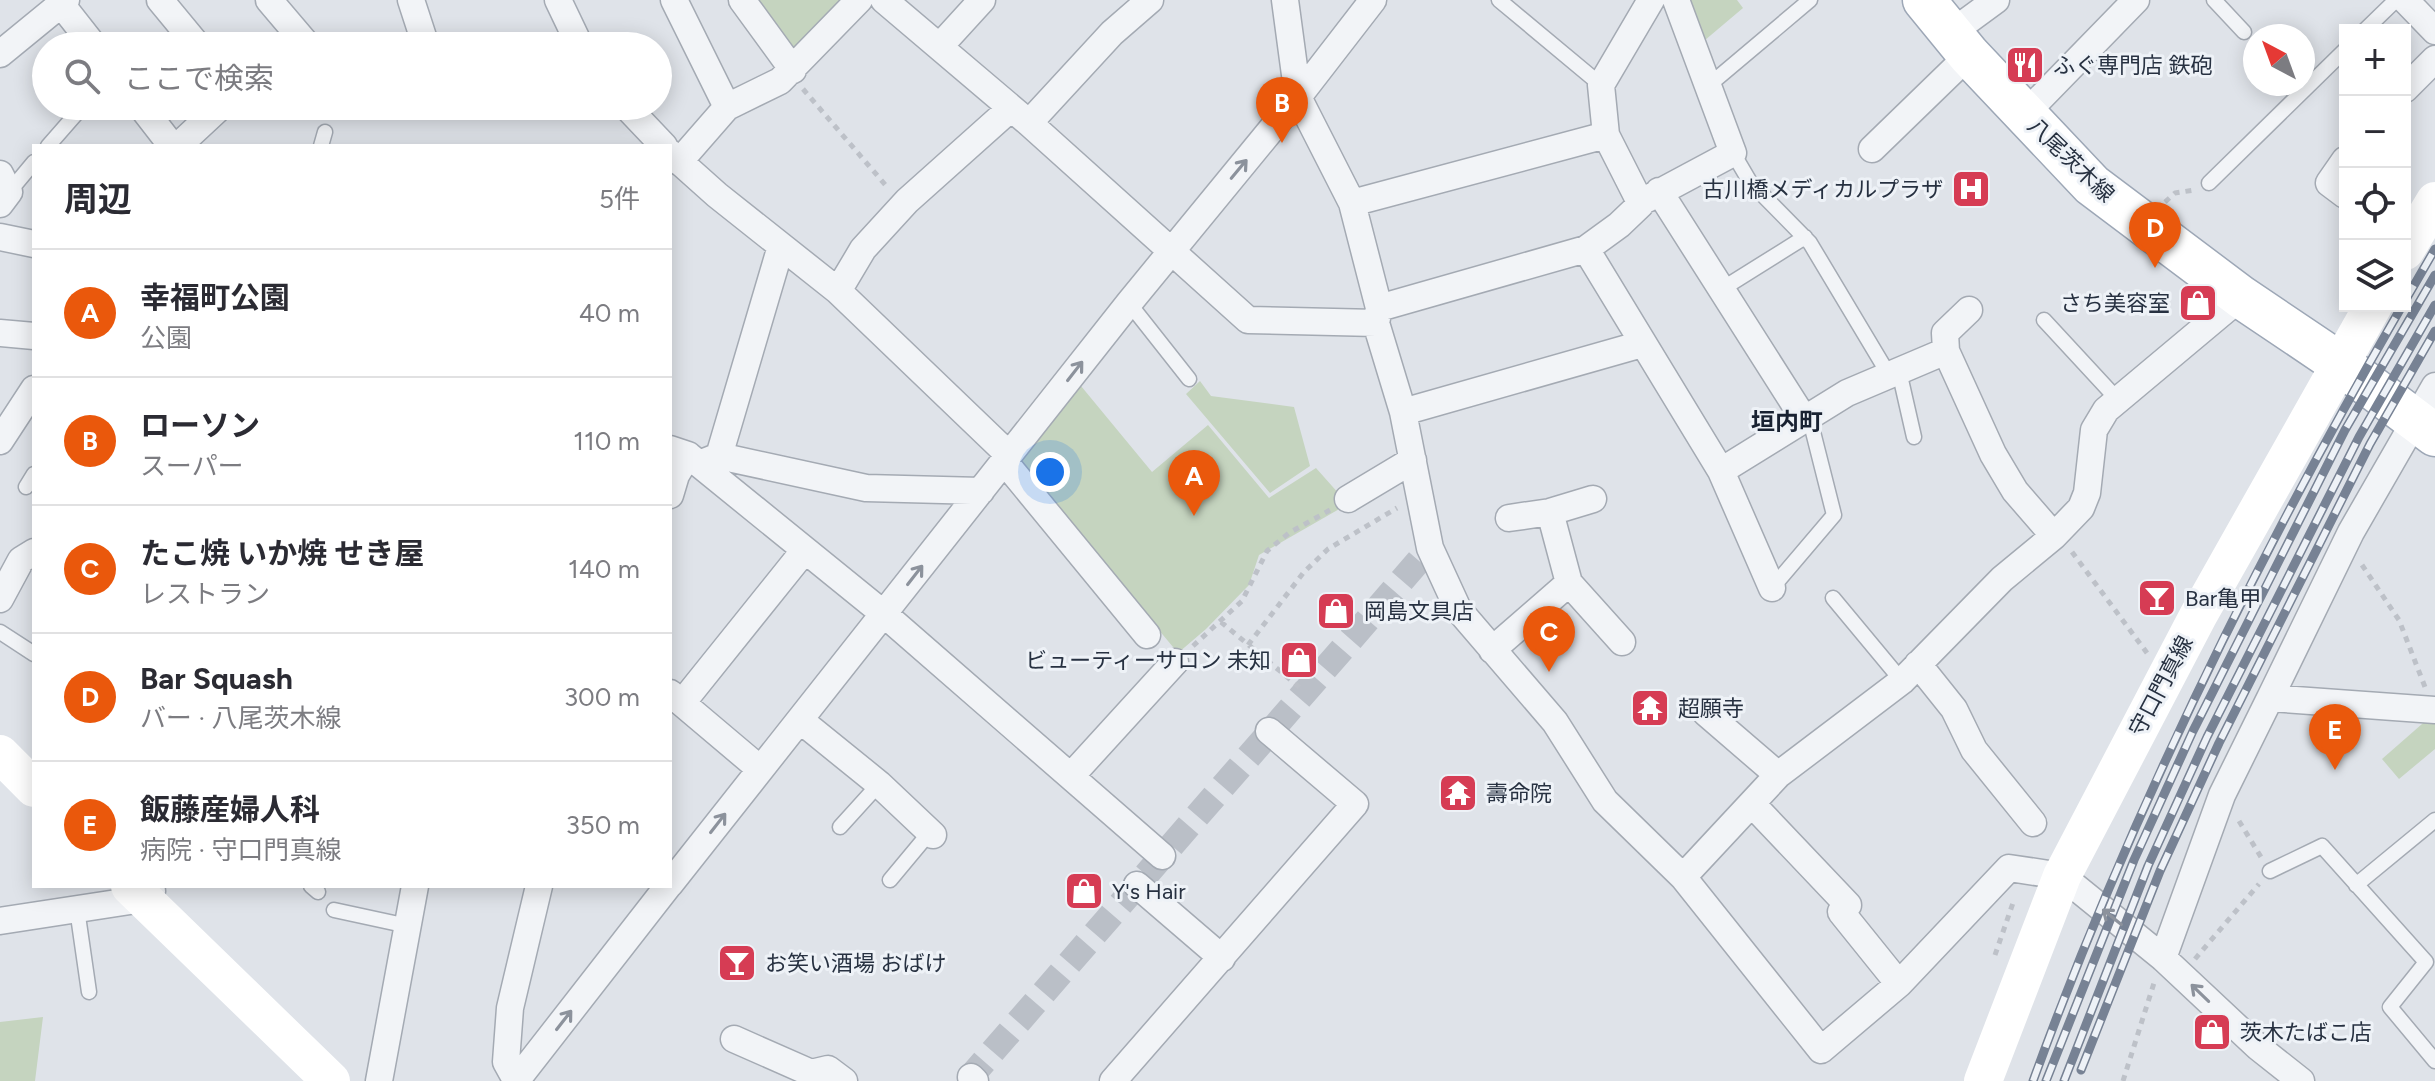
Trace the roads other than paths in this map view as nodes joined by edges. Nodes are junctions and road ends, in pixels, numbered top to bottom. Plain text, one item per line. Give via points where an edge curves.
1 (160, 0) edge
2 (269, 0) edge
3 (411, 0) edge
4 (558, 0) edge
5 (674, 0) edge
6 (742, 0) edge
7 (859, 0) edge
8 (884, 0) edge
9 (982, 0) edge
10 (1150, 0) edge
11 (1285, 0) edge
12 (1373, 0) edge
13 (1499, 0) edge
14 (1676, 0) edge
15 (1810, 0) edge
16 (1924, 0) edge
17 (1996, 0) edge
18 (2136, 0) edge
19 (2214, 0) edge
20 (2396, 0) edge
21 (2405, 0) edge
22 (64, 2) edge
23 (1643, 3) edge
24 (2371, 24) edge
25 (2243, 31) edge
26 (2435, 31) edge
27 (84, 32) edge
28 (186, 32) edge
29 (290, 32) edge
30 (421, 32) edge
31 (573, 32) edge
32 (1960, 44) junction
33 (940, 46) junction
34 (0, 54) edge
35 (2339, 56) edge
36 (2435, 59) edge
37 (791, 72) junction
38 (2411, 83) edge
39 (1601, 85) junction
40 (1708, 86) junction
41 (1298, 97) junction
42 (727, 107) junction
43 (2024, 115) junction
44 (1019, 116) junction
45 (71, 120) edge
46 (152, 120) edge
47 (206, 120) edge
48 (639, 120) edge
49 (1606, 135) junction
50 (50, 144) edge
51 (170, 144) edge
52 (180, 144) edge
53 (662, 144) edge
54 (1872, 149) dead end
55 (672, 153) edge
56 (1733, 153) junction
57 (672, 155) edge
58 (32, 164) edge
59 (2339, 169) edge
60 (2209, 183) road end
61 (3, 190) edge
62 (2339, 190) edge
63 (1650, 197) junction
64 (2435, 201) edge
65 (1352, 203) junction
66 (0, 237) edge
67 (1805, 237) junction
68 (2410, 240) edge
69 (32, 244) edge
70 (781, 246) junction
71 (1586, 249) junction
72 (1170, 252) junction
73 (1722, 289) junction
74 (838, 291) junction
75 (2241, 297) junction
76 (1129, 303) junction
77 (1969, 310) dead end
78 (2369, 312) edge
79 (1377, 315) junction
80 (2044, 320) dead end
81 (0, 333) edge
82 (32, 336) edge
83 (1642, 344) junction
84 (1946, 351) junction
85 (2339, 363) junction
86 (1894, 373) junction
87 (1189, 379) dead end
88 (32, 392) edge
89 (2118, 400) junction
90 (1403, 412) junction
91 (2429, 414) edge
92 (1806, 418) junction
93 (1914, 437) dead end
94 (0, 441) edge
95 (694, 456) edge
96 (1006, 458) junction
97 (1413, 460) junction
98 (1721, 471) junction
99 (672, 488) edge
100 (981, 491) junction
101 (1348, 499) road end
102 (1593, 499) dead end
103 (1550, 512) junction
104 (1509, 518) dead end
105 (2055, 534) junction
106 (804, 551) junction
107 (32, 553) edge
108 (1569, 583) junction
109 (1772, 588) joint
110 (1833, 598) dead end
111 (0, 599) edge
112 (884, 614) junction
113 (0, 632) edge
114 (1147, 635) dead end
115 (1622, 642) dead end
116 (1492, 650) junction
117 (32, 653) edge
118 (1175, 662) road end
119 (1910, 673) junction
120 (676, 698) edge
121 (2270, 698) junction
122 (2434, 710) edge
123 (1706, 713) dead end
124 (800, 720) junction
125 (1269, 731) dead end
126 (0, 754) edge
127 (760, 769) junction
128 (1778, 775) junction
129 (1071, 776) junction
130 (879, 784) junction
131 (32, 786) edge
132 (1753, 805) junction
133 (2435, 820) edge
134 (2033, 823) dead end
135 (840, 827) dead end
136 (932, 833) joint
137 (1162, 856) dead end
138 (2270, 871) road end
139 (2062, 876) junction
140 (1683, 877) junction
141 (890, 880) dead end
142 (672, 881) edge
143 (1137, 885) dead end
144 (2356, 885) junction
145 (415, 888) edge
146 (539, 888) edge
147 (667, 888) edge
148 (143, 890) edge
149 (77, 909) junction
150 (334, 910) dead end
151 (0, 921) edge
152 (408, 926) junction
153 (1222, 958) junction
154 (2172, 966) junction
155 (1899, 984) junction
156 (89, 992) dead end
157 (734, 1039) dead end
158 (2435, 1061) edge
159 (331, 1081) edge
160 (379, 1081) edge
161 (516, 1081) edge
162 (844, 1081) edge
163 (1113, 1081) edge
164 (1983, 1081) edge
165 (2301, 1081) edge

1 - 28 street
2 - 29 street
3 - 30 street
4 - 31 street
5 - 42 street
6 - 37 street
7 - 37 street
8 - 33 street
9 - 33 street
10 - 44 street
11 - 41 street
12 - 41 street
13 - 39 lane
14 - 40 street
15 - 40 lane
16 - 32 main road, 八尾茨木線
17 - 32 street
18 - 43 street
19 - 25 lane
20 - 24 lane
21 - 26 street
22 - 27 street
22 - 34 street
23 - 39 street
32 - 43 main road, 八尾茨木線
32 - 54 street
33 - 44 street
35 - 60 lane
36 - 38 street
37 - 42 street
39 - 49 street
40 - 56 street
41 - 65 street
72 -> 41 street
42 - 55 street
43 - 75 main road, 八尾茨木線 via 2092,185
44 - 72 street
44 - 74 street via 903,205 863,249
45 - 50 lane
46 - 51 street
47 - 52 street
48 - 53 street
49 - 63 street
49 - 65 street
56 - 63 street
56 - 67 lane via 1750,182
57 - 70 street
58 - 61 lane
59 - 62 street via 2329,183
63 - 71 street
63 - 73 street
64 - 68 main road
65 - 79 street
66 - 69 street
67 - 73 lane
67 - 86 lane
70 - 74 street
70 - 95 street
71 - 79 street
71 - 83 street
72 - 76 street
72 - 79 street via 1248,320
73 - 92 street
74 - 96 street
75 - 85 main road, 八尾茨木線
75 - 89 street
76 - 87 lane
96 -> 76 street
77 - 84 street via 1945,333
78 - 85 main road, 守口門真線
79 - 90 street
80 - 89 lane
81 - 82 street
83 - 90 street
83 - 98 street
84 - 86 street
84 - 105 street via 2015,491
85 - 91 main road, 八尾茨木線
85 - 139 main road, 守口門真線
86 - 92 street
86 - 93 lane
88 - 94 street
89 - 105 street via 2094,430 2081,508
90 - 97 street
91 - 121 street via 2346,541
92 - 98 street
92 - 109 lane via 1834,515
95 - 99 street via 676,475
95 - 100 street via 866,488
95 - 106 street
96 - 100 street
96 - 114 street
97 - 101 street
97 - 116 street via 1430,548 1458,609
98 - 109 street
112 -> 100 street
102 - 103 street
103 - 104 street
103 - 108 street
105 - 119 street via 2002,579
106 - 112 street
106 - 120 street
107 - 111 street via 21,560
108 - 115 street
108 - 116 street
110 - 119 lane
112 - 124 street
112 - 129 street
113 - 117 lane
116 - 140 street via 1555,722 1605,801
118 - 129 street
119 - 128 street
119 - 134 street via 1954,709 1974,750
120 - 127 street
121 - 122 street
121 - 154 street via 2222,795
123 - 128 street
124 - 127 street
124 - 130 street
125 - 153 street via 1355,804
126 - 131 main road
142 -> 127 street
128 - 132 street
129 - 137 street
130 - 135 lane
130 - 136 street
132 - 140 street
132 - 155 street via 1848,905 1841,912
133 - 144 lane
136 - 141 lane
138 - 144 lane via 2322,846
154 -> 139 street
139 - 155 street via 2009,868
139 - 164 main road, 守口門真線
140 - 155 street via 1821,1050
143 - 153 street
144 - 158 lane via 2426,962 2390,1007
145 - 152 street
146 - 161 street via 510,1008 506,1062
161 -> 147 street
148 - 149 street
148 - 159 main road
149 - 151 street
149 - 156 lane
150 - 152 lane
152 - 160 street
153 - 163 street
165 -> 154 street
157 - 162 street via 811,1073 828,1069

